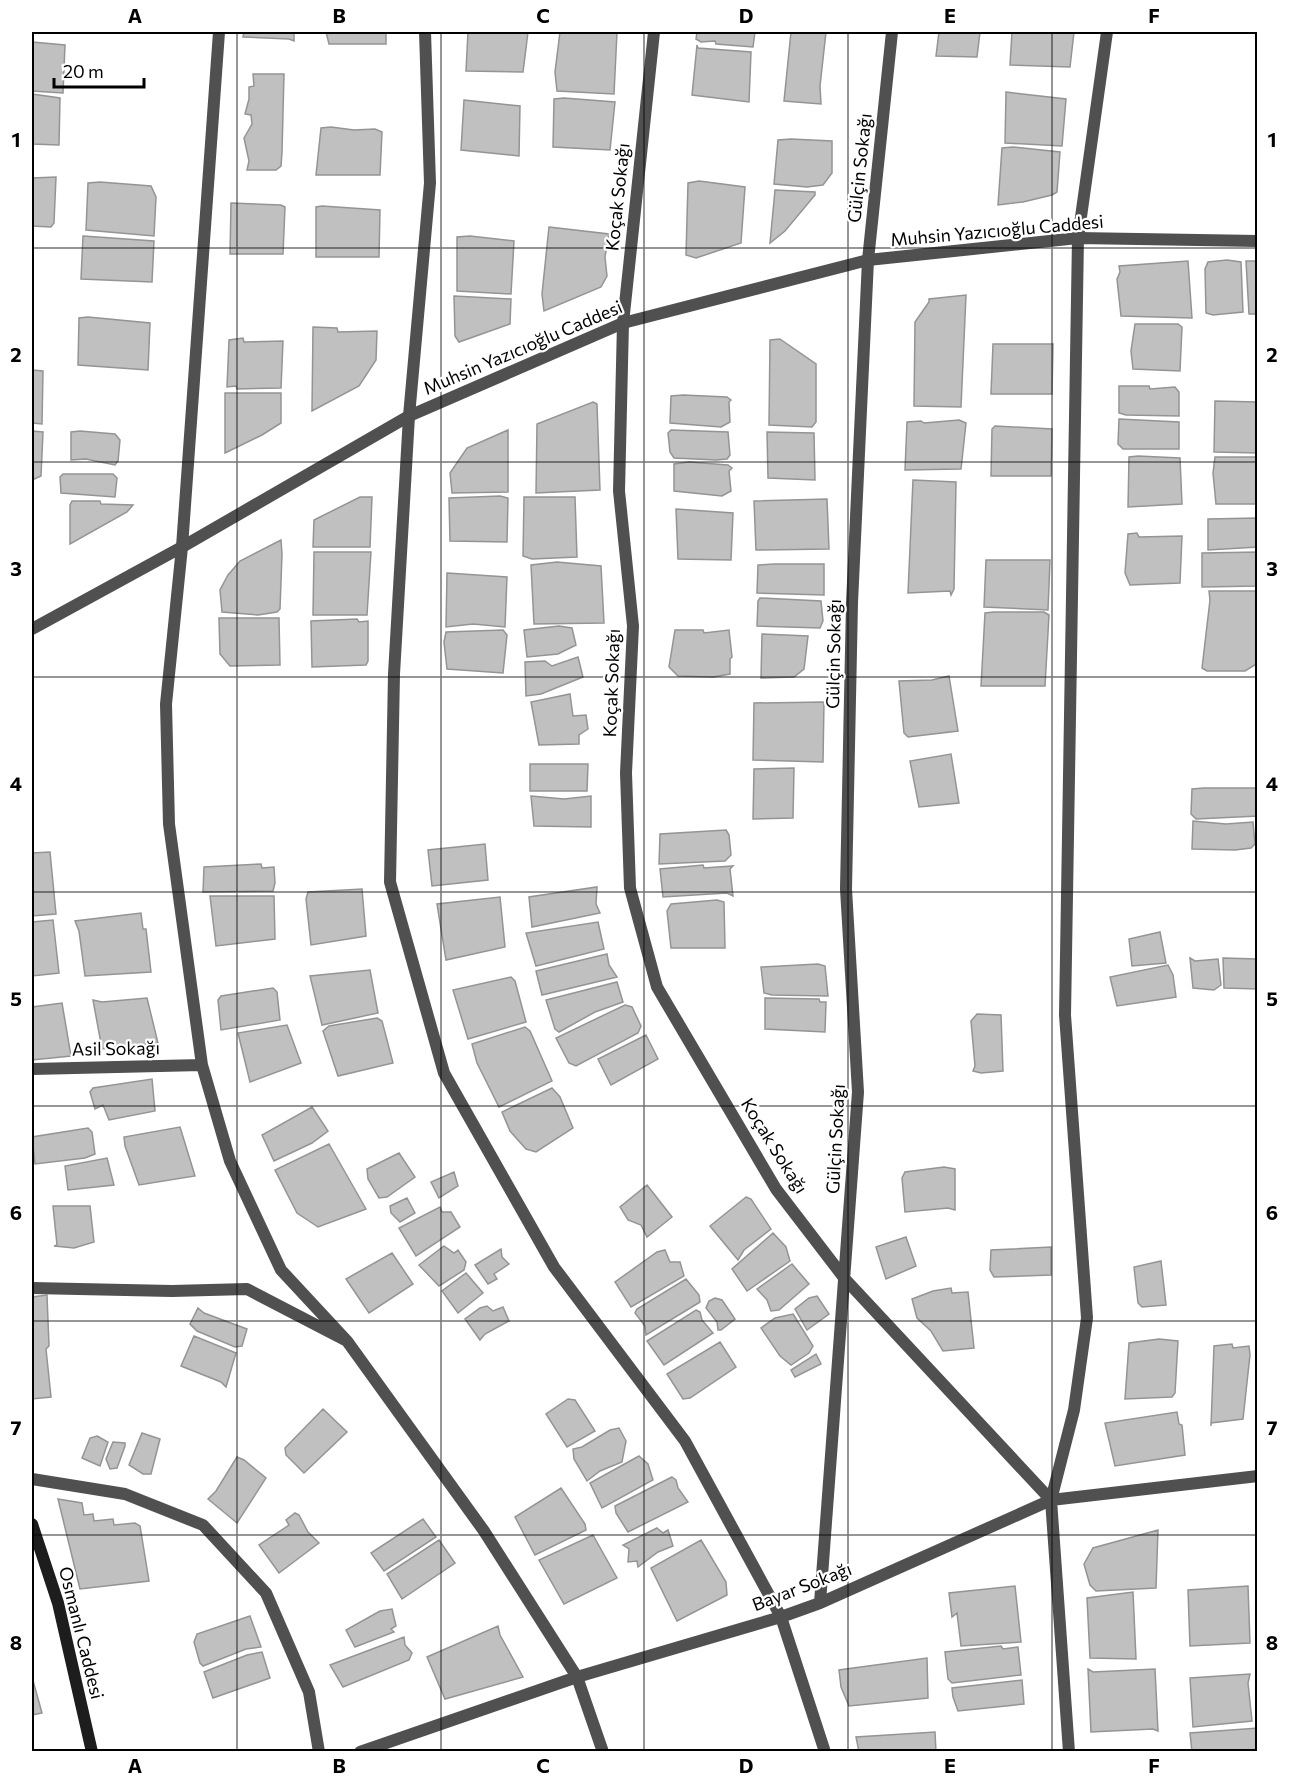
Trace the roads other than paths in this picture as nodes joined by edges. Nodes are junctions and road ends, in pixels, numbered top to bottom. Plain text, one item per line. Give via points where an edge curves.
1 (219, 32) edge
2 (425, 32) edge
3 (654, 32) edge
4 (892, 32) edge
5 (1107, 32) edge
6 (1078, 238) junction
7 (1257, 242) edge
8 (868, 260) junction
9 (623, 323) junction
10 (409, 416) junction
11 (182, 547) junction
12 (32, 629) edge
13 (202, 1065) junction
14 (32, 1069) edge
15 (845, 1279) junction
16 (32, 1288) edge
17 (347, 1341) junction
18 (1257, 1476) edge
19 (32, 1479) edge
20 (1051, 1500) junction
21 (32, 1524) edge
22 (820, 1603) junction
23 (781, 1617) junction
24 (577, 1677) junction
25 (92, 1752) edge
26 (319, 1752) edge
27 (360, 1752) edge
28 (603, 1752) edge
29 (825, 1752) edge
30 (1069, 1752) edge

1 - 11 street
2 - 10 street via 430,183
3 - 9 street, Koçak Sokağı
4 - 8 street, Gülçin Sokağı
5 - 6 street
6 - 7 street, Muhsin Yazıcıoğlu Caddesi
6 - 8 street, Muhsin Yazıcıoğlu Caddesi
6 - 20 street via 1065,1015 1087,1318 1074,1410
8 - 9 street, Muhsin Yazıcıoğlu Caddesi
8 - 15 street, Gülçin Sokağı via 852,603 846,889 858,1092
9 - 10 street, Muhsin Yazıcıoğlu Caddesi
9 - 15 street, Koçak Sokağı via 619,491 633,626 626,773 630,888 657,987 776,1189
10 - 11 street, Muhsin Yazıcıoğlu Caddesi
10 - 23 street via 394,674 390,882 444,1072 554,1267 685,1441
11 - 12 street, Muhsin Yazıcıoğlu Caddesi
11 - 13 street via 166,704 169,824
13 - 14 street, Asil Sokağı
13 - 17 street via 230,1161 281,1270
15 - 20 street, Koçak Sokağı
15 - 22 street, Gülçin Sokağı
16 - 17 street via 247,1289
17 - 24 street via 484,1531
18 - 20 street, Bayar Sokağı
19 - 26 street via 125,1494 203,1525 266,1593 309,1692
20 - 22 street, Bayar Sokağı
20 - 30 street
21 - 25 main road, Osmanlı Caddesi via 58,1604
22 - 23 street, Bayar Sokağı
23 - 24 street, Bayar Sokağı
23 - 29 street
24 - 27 street, Bayar Sokağı
24 - 28 street

